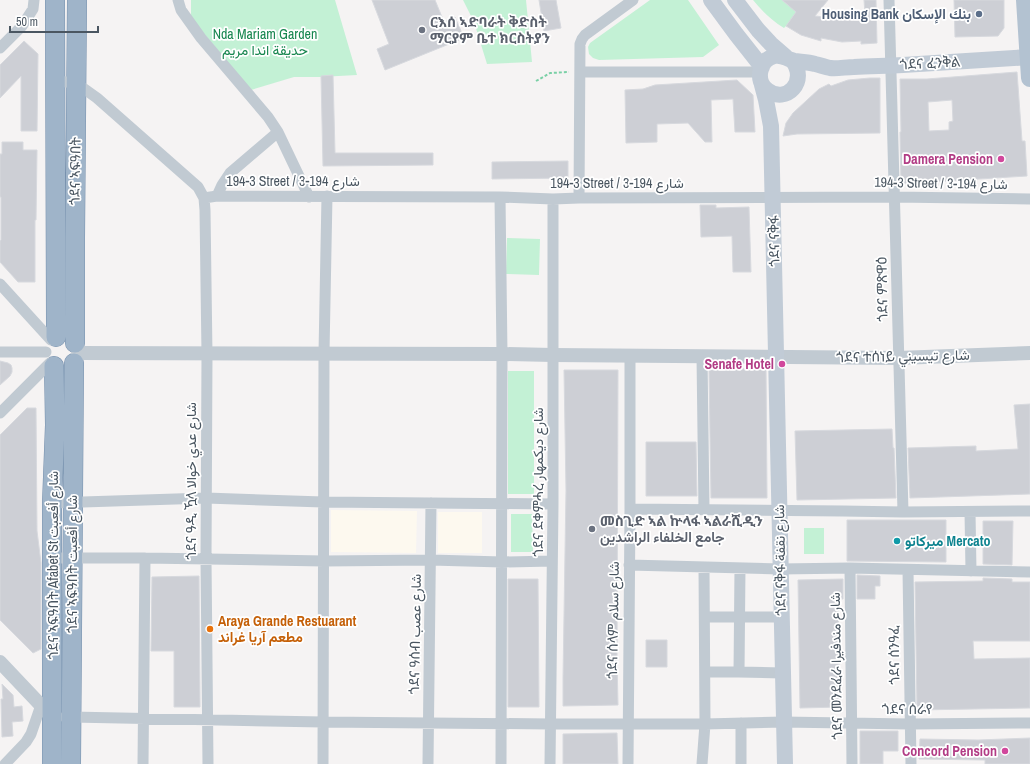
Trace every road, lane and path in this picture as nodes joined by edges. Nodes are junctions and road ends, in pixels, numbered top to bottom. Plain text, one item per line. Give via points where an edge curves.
1 (34, 0) edge
2 (55, 0) edge
3 (77, 0) edge
4 (178, 0) edge
5 (633, 0) edge
6 (711, 0) edge
7 (735, 0) edge
8 (888, 0) edge
9 (1025, 0) edge
10 (0, 48) edge
11 (1029, 57) edge
12 (789, 59) junction
13 (890, 66) junction
14 (829, 68) junction
15 (580, 72) junction
16 (761, 75) junction
17 (1030, 78) edge
18 (56, 81) junction
19 (536, 81) dead end
20 (76, 83) junction
21 (790, 91) junction
22 (771, 126) junction
23 (278, 132) junction
24 (55, 168) junction
25 (76, 168) junction
26 (217, 196) junction
27 (327, 196) junction
28 (309, 197) junction
29 (500, 197) junction
30 (894, 197) junction
31 (204, 198) junction
32 (579, 198) junction
33 (773, 198) junction
34 (554, 199) junction
35 (1030, 199) edge
36 (0, 284) edge
37 (0, 352) edge
38 (51, 352) junction
39 (76, 353) junction
40 (324, 353) junction
41 (1030, 353) edge
42 (207, 354) junction
43 (502, 354) junction
44 (553, 355) junction
45 (630, 356) junction
46 (702, 356) junction
47 (776, 357) junction
48 (898, 358) junction
49 (0, 413) edge
50 (206, 498) junction
51 (323, 502) junction
52 (52, 503) junction
53 (72, 503) junction
54 (431, 504) junction
55 (501, 504) junction
56 (553, 504) junction
57 (630, 509) junction
58 (704, 510) junction
59 (779, 510) junction
60 (1030, 511) edge
61 (903, 512) junction
62 (970, 512) junction
63 (52, 558) junction
64 (72, 558) junction
65 (145, 558) junction
66 (206, 559) junction
67 (431, 560) junction
68 (324, 561) junction
69 (552, 561) junction
70 (502, 562) junction
71 (629, 566) junction
72 (704, 567) junction
73 (740, 568) junction
74 (850, 568) junction
75 (780, 570) junction
76 (908, 570) junction
77 (971, 571) junction
78 (1030, 572) edge
79 (739, 616) junction
80 (705, 617) junction
81 (781, 617) junction
82 (0, 662) edge
83 (705, 672) junction
84 (739, 672) junction
85 (782, 673) junction
86 (47, 711) junction
87 (71, 717) junction
88 (143, 718) junction
89 (208, 719) junction
90 (323, 722) junction
91 (428, 722) junction
92 (783, 722) junction
93 (502, 723) junction
94 (628, 723) junction
95 (741, 723) junction
96 (851, 723) junction
97 (1030, 723) edge
98 (550, 724) junction
99 (705, 724) junction
100 (910, 724) junction
101 (6, 764) edge
102 (52, 764) edge
103 (71, 764) edge
104 (143, 764) edge
105 (208, 764) edge
106 (323, 764) edge
107 (428, 764) edge
108 (501, 764) edge
109 (550, 764) edge
110 (628, 764) edge
111 (702, 764) edge
112 (741, 764) edge
113 (785, 764) edge
114 (852, 764) edge
115 (911, 764) edge

1 - 10 street via 33,9 22,26
2 - 18 highway, ጎደና ኣፍዓበት
3 - 20 highway, ጎደና ኣፍዓበት
4 - 23 street via 181,10 201,38
5 - 15 street via 585,34 580,44
6 - 16 main road, ጎደና ናቅፋ
7 - 12 main road via 758,30
8 - 13 street, ጎደና ምጽዋዕ
9 - 11 main road
11 - 13 main road, ጎደና ፈንቅል
11 - 17 main road
12 - 14 main road, ጎደና ፈንቅል
12 - 16 main road via 780,56 769,58
12 - 21 main road via 798,71 797,84
13 - 14 main road, ጎደና ፈንቅል
13 - 30 street, ጎደና ምጽዋዕ
14 - 21 main road, ጎደና ፈንቅል
15 - 16 street
15 - 19 path via 550,73
15 - 32 street
16 - 21 main road via 766,89 771,93 776,95
16 - 22 main road, ጎደና ናቅፋ
18 - 20 street
18 - 24 highway, ጎደና ኣፍዓበት
20 - 25 highway, ጎደና ኣፍዓበት
20 - 31 street via 97,98 198,187
21 - 22 main road, ጎደና ናቅፋ via 781,102
22 - 33 main road, ጎደና ናቅፋ
23 - 26 street via 230,173
23 - 28 street
24 - 25 highway
24 - 38 highway, ጎደና ኣፍዓበት via 56,321
25 - 39 highway, ጎደና ኣፍዓበት
26 - 28 street, 194-3 Street / شارع 194-3
26 - 31 street, 194-3 Street / شارع 194-3
27 - 28 street, 194-3 Street / شارع 194-3
27 - 29 street, 194-3 Street / شارع 194-3
27 - 40 street
29 - 34 street, 194-3 Street / شارع 194-3
29 - 43 street
30 - 33 street, 194-3 Street / شارع 194-3
30 - 35 street, 194-3 Street / شارع 194-3
30 - 48 street, ጎደና ምጽዋዕ
31 - 42 street, ጎደና ዓዲ ዃላ شارع عدي خوالا
32 - 33 street, 194-3 Street / شارع 194-3
32 - 34 street, 194-3 Street / شارع 194-3
33 - 47 main road, ጎደና ናቅፋ
34 - 44 street, ጎደና ደቀምሓረ شارع ديكمهار
36 - 38 street
37 - 38 street
38 - 39 highway via 59,368 69,367
38 - 39 highway via 61,336 66,336 71,339
38 - 49 street
38 - 52 highway, ጎደና ኣፍዓበት Afabet St شارع أفعبت via 55,425
39 - 42 street, ጎደና ተሰነይ شارع تيسيني
39 - 53 highway, ጎደና ኣፍዓበት شارع أفعبت
40 - 42 street, ጎደና ተሰነይ شارع تيسيني
40 - 43 street, ጎደና ተሰነይ شارع تيسيني
40 - 51 street
41 - 48 street, ጎደና ተሰነይ شارع تيسيني
42 - 50 street, ጎደና ዓዲ ዃላ شارع عدي خوالا
43 - 44 street, ጎደና ተሰነይ شارع تيسيني
43 - 55 street
44 - 45 street, ጎደና ተሰነይ شارع تيسيني
44 - 56 street, ጎደና ደቀምሓረ شارع ديكمهار
45 - 46 street, ጎደና ተሰነይ شارع تيسيني
45 - 57 street, ጎደና ሰላም شارع سلام
46 - 47 street, ጎደና ተሰነይ شارع تيسيني
46 - 58 street
47 - 48 street, ጎደና ተሰነይ شارع تيسيني
47 - 59 main road, ጎደና ናቅፋ شارع نقفة
48 - 61 street, ጎደና ምጽዋዕ
50 - 51 street
50 - 53 street
50 - 66 street, ጎደና ዓዲ ዃላ شارع عدي خوالا
51 - 54 street
51 - 68 street
52 - 53 street
52 - 63 highway, ጎደና ኣፍዓበት Afabet St شارع أفعبت
53 - 64 highway, ጎደና ኣፍዓበት شارع أفعبت
54 - 55 street
54 - 67 street, ጎደና ዓሰብ شارع عصب
55 - 56 street
55 - 70 street
56 - 69 street, ጎደና ደቀምሓረ شارع ديكمهار
57 - 58 street
57 - 71 street, ጎደና ሰላም شارع سلام
58 - 59 street
59 - 61 street
59 - 75 main road, ጎደና ናቅፋ شارع نقفة
60 - 62 street
61 - 62 street
62 - 77 street
63 - 64 street
63 - 86 highway, ጎደና ኣፍዓበት Afabet St شارع أفعبت
64 - 65 street
64 - 87 highway, ጎደና ኣፍዓበት شارع أفعبت
65 - 66 street
65 - 88 street
66 - 68 street
66 - 89 street, ጎደና ዓዲ ዃላ شارع عدي خوالا
67 - 68 street
67 - 70 street
67 - 91 street, ጎደና ዓሰብ شارع عصب
68 - 90 street
69 - 70 street
69 - 98 street, ጎደና ደቀምሓረ شارع ديكمهار
70 - 93 street
71 - 72 street
71 - 94 street, ጎደና ሰላም شارع سلام
72 - 73 street
72 - 80 street
73 - 75 street
73 - 79 street
74 - 75 street
74 - 76 street
74 - 96 street, ጎደና መንደፈራ شارع مندفيرا
75 - 81 main road, ጎደና ናቅፋ شارع نقفة
76 - 77 street
76 - 100 street, ጎደና ሰንዓፈ
77 - 78 street
79 - 80 street
79 - 81 street
79 - 84 street
80 - 83 street
81 - 85 main road, ጎደና ናቅፋ شارع نقفة
82 - 86 street
83 - 84 street
83 - 99 street
84 - 85 street
85 - 92 main road, ጎደና ናቅፋ شارع نقفة
86 - 87 street
86 - 101 street via 26,742
86 - 102 highway, ጎደና ኣፍዓበት Afabet St شارع أفعبت
87 - 88 street, ጎደና ሰራየ
87 - 103 highway, ጎደና ኣፍዓበት شارع أفعبت
88 - 89 street, ጎደና ሰራየ
88 - 104 street
89 - 90 street, ጎደና ሰራየ
89 - 105 street, ጎደና ዓዲ ዃላ شارع عدي خوالا
90 - 91 street, ጎደና ሰራየ
90 - 106 street
91 - 93 street, ጎደና ሰራየ
91 - 107 street, ጎደና ዓሰብ شارع عصب
92 - 95 street, ጎደና ሰራየ
92 - 96 street, ጎደና ሰራየ
92 - 113 main road, ጎደና ናቅፋ شارع نقفة
93 - 98 street, ጎደና ሰራየ
93 - 108 street
94 - 98 street, ጎደና ሰራየ
94 - 99 street, ጎደና ሰራየ
94 - 110 street, ጎደና ሰላም شارع سلام
95 - 99 street, ጎደና ሰራየ
95 - 112 street
96 - 100 street, ጎደና ሰራየ
96 - 114 street, ጎደና መንደፈራ شارع مندفيرا
97 - 100 street, ጎደና ሰራየ
98 - 109 street, ጎደና ደቀምሓረ شارع ديكمهار
99 - 111 street
100 - 115 street, ጎደና ሰንዓፈ

